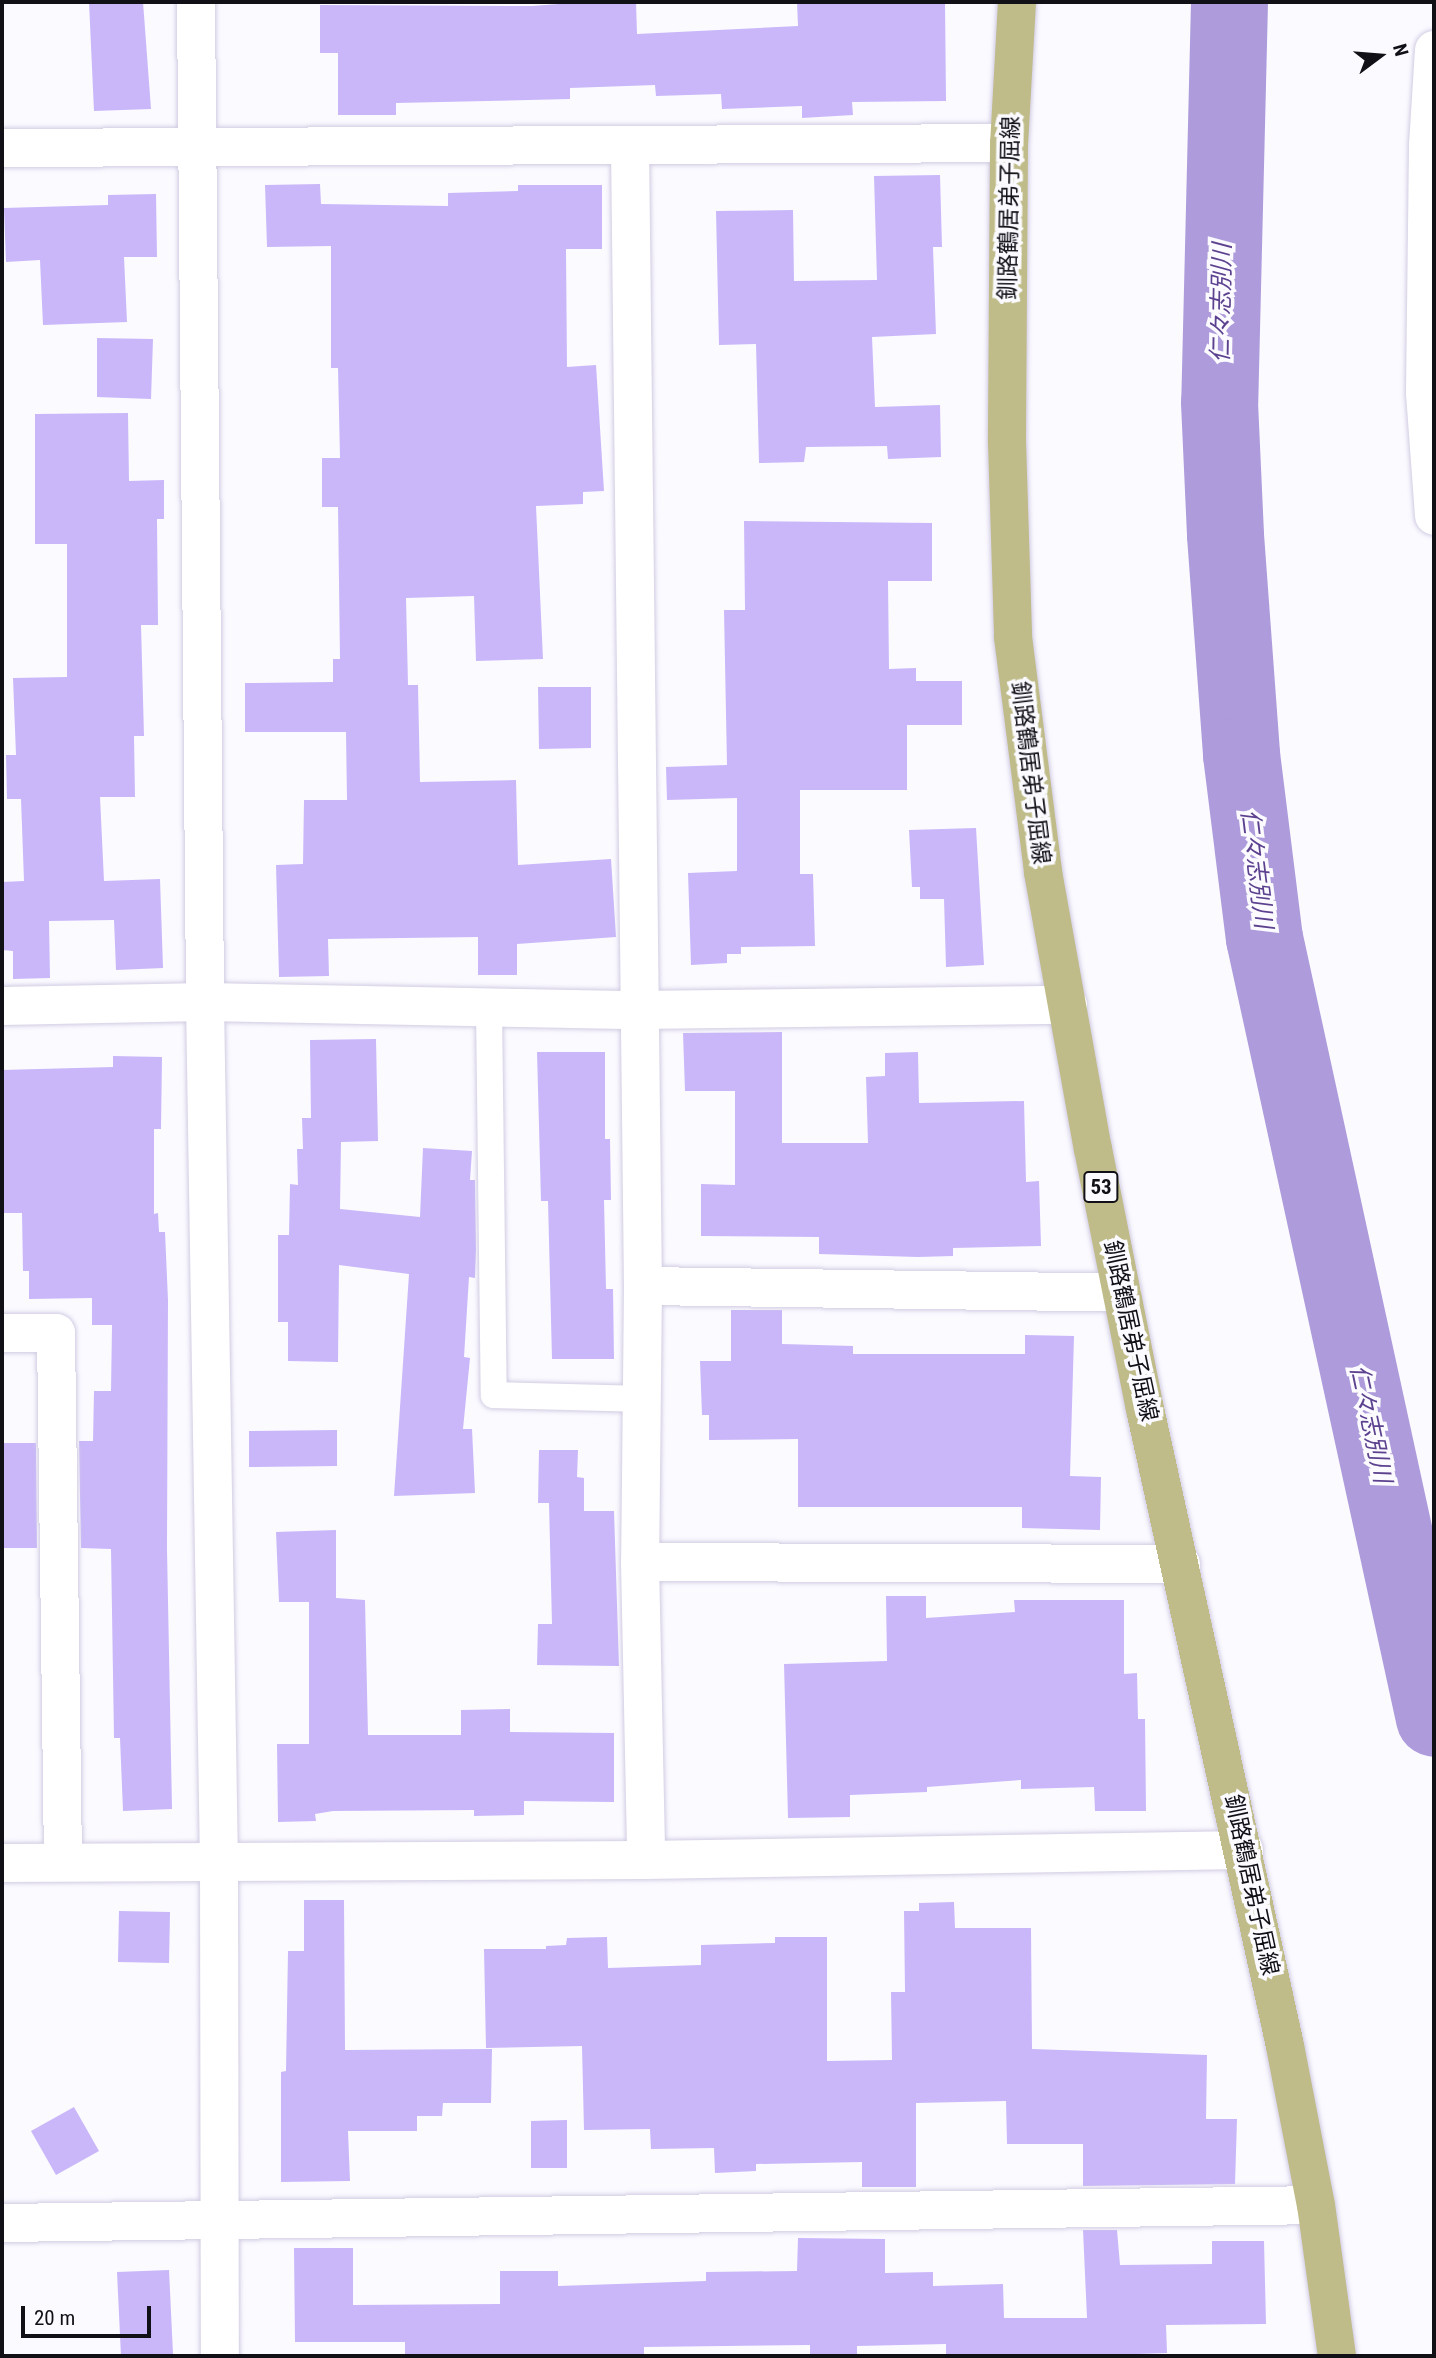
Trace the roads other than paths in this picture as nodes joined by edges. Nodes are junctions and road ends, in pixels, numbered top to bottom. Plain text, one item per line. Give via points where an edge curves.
1 (196, 2) edge
2 (1017, 2) edge
3 (1434, 50) edge
4 (1009, 143) junction
5 (630, 145) junction
6 (197, 147) junction
7 (2, 148) edge
8 (1434, 516) edge
9 (205, 1002) junction
10 (1068, 1005) junction
11 (2, 1006) edge
12 (489, 1008) junction
13 (638, 1010) junction
14 (643, 1286) junction
15 (1122, 1293) junction
16 (2, 1333) edge
17 (642, 1399) junction
18 (640, 1562) junction
19 (1181, 1564) junction
20 (1244, 1850) junction
21 (646, 1860) junction
22 (63, 1862) junction
23 (2, 1863) edge
24 (219, 1863) junction
25 (1316, 2205) junction
26 (220, 2219) junction
27 (2, 2223) edge
28 (220, 2356) edge
29 (1337, 2356) edge

1 - 6 street
2 - 4 main road, 釧路鶴居弟子屈線 / 53
3 - 8 street via 1425,393
4 - 5 street
4 - 10 main road, 釧路鶴居弟子屈線 / 53 via 1007,442 1013,637 1042,872
5 - 6 street
5 - 13 street
6 - 7 street
6 - 9 street
9 - 11 street
9 - 12 street
9 - 24 street
10 - 13 street
10 - 15 main road, 釧路鶴居弟子屈線 / 53
12 - 13 street
12 - 17 lane via 494,1395
13 - 14 street
14 - 15 street
14 - 17 street
15 - 19 main road, 釧路鶴居弟子屈線 / 53
16 - 22 street via 56,1333
17 - 18 street
18 - 19 street
18 - 21 street
19 - 20 main road, 釧路鶴居弟子屈線 / 53
20 - 21 street
20 - 25 main road, 釧路鶴居弟子屈線 / 53
21 - 24 street
22 - 23 street
22 - 24 street
24 - 26 street
25 - 26 street
25 - 29 main road, 釧路鶴居弟子屈線 / 53
26 - 27 street
26 - 28 street

